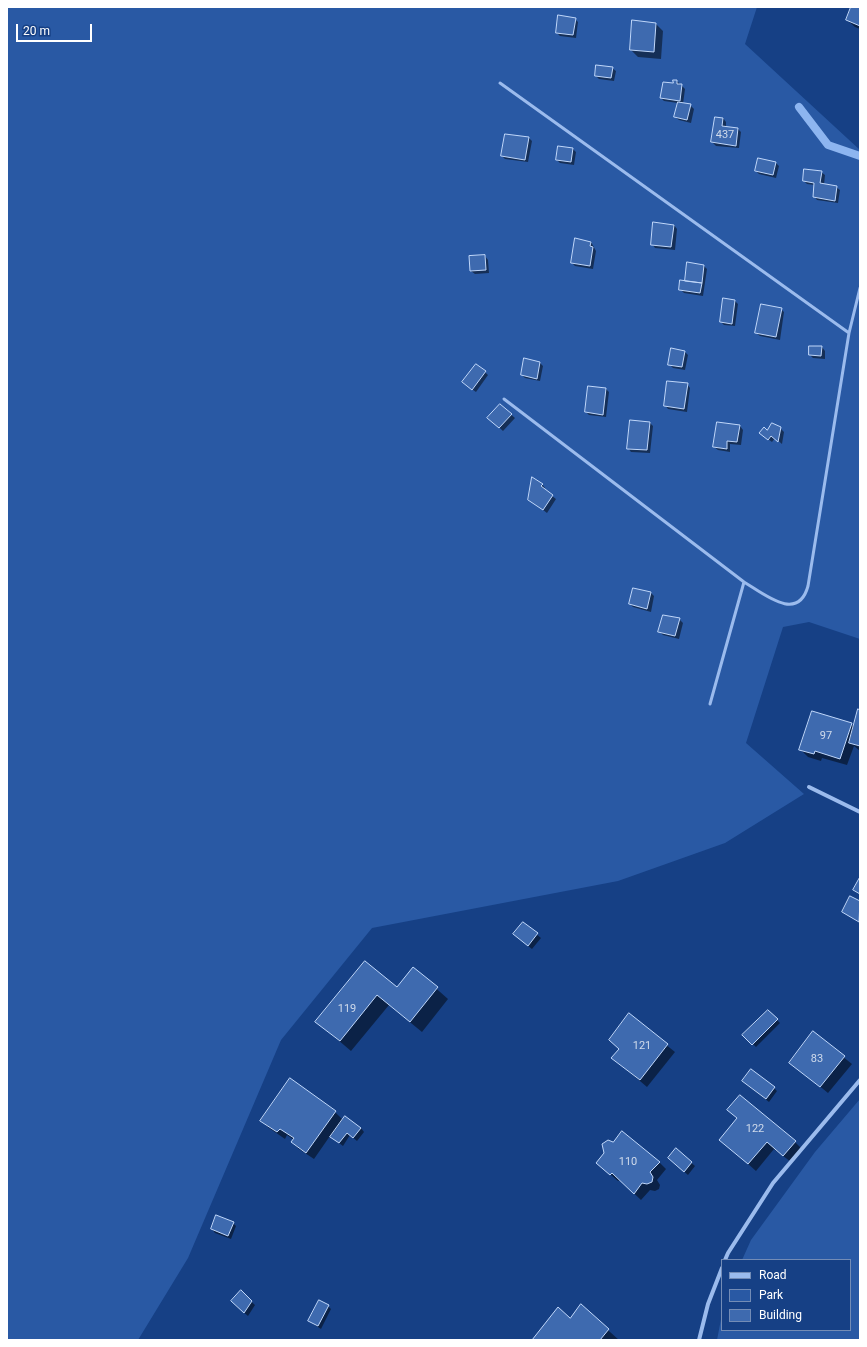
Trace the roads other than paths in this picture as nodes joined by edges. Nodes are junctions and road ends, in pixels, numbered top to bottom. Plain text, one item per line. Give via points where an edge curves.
1 (500, 83) dead end
2 (860, 288) edge
3 (849, 333) junction
4 (504, 400) dead end
5 (744, 582) junction
6 (710, 704) dead end
7 (809, 787) dead end
8 (860, 812) edge
9 (860, 1080) edge
10 (725, 1259) edge
11 (721, 1271) edge
12 (700, 1340) edge

1 - 3 lane
2 - 3 lane
3 - 5 lane via 806,596 798,603 782,604
4 - 5 lane
5 - 6 lane
7 - 8 street
9 - 10 street via 773,1183
11 - 12 street via 708,1304

